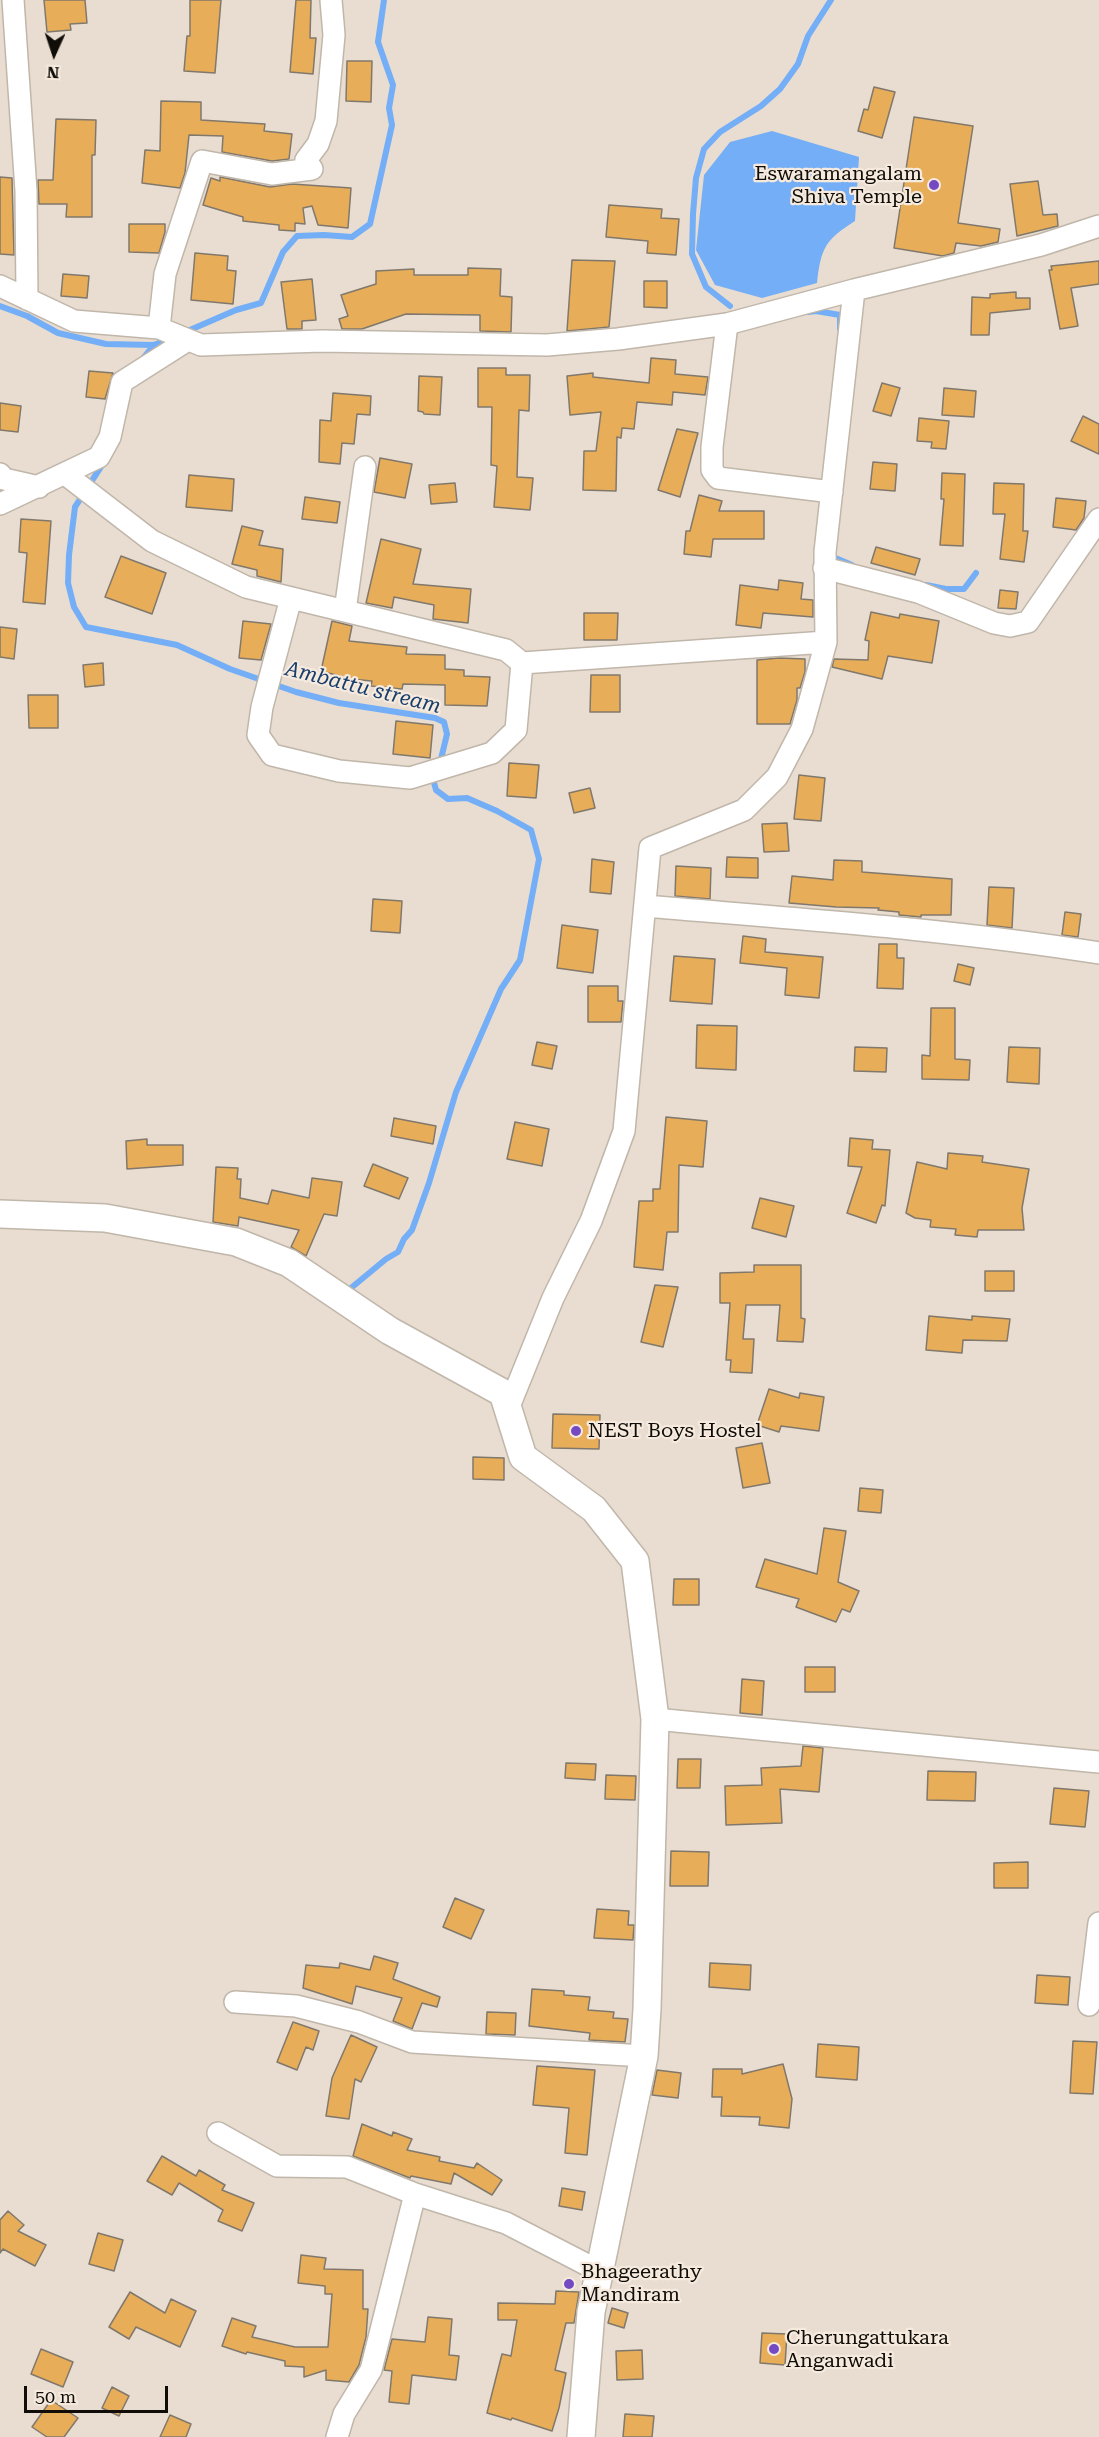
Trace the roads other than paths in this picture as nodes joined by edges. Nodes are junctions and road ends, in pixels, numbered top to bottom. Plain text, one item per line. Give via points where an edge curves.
1 (13, 0) edge
2 (331, 0) edge
3 (1099, 226) edge
4 (0, 286) edge
5 (854, 290) junction
6 (27, 299) junction
7 (727, 324) junction
8 (161, 328) junction
9 (187, 339) junction
10 (365, 467) dead end
11 (0, 474) edge
12 (77, 483) junction
13 (39, 487) junction
14 (832, 492) junction
15 (0, 504) edge
16 (1099, 519) edge
17 (824, 568) junction
18 (291, 598) junction
19 (345, 611) junction
20 (826, 642) junction
21 (522, 663) junction
22 (645, 906) junction
23 (1099, 953) edge
24 (0, 1214) edge
25 (508, 1409) junction
26 (655, 1719) junction
27 (1099, 1762) edge
28 (1099, 1923) edge
29 (235, 2002) dead end
30 (1089, 2005) dead end
31 (644, 2056) junction
32 (218, 2133) dead end
33 (415, 2194) junction
34 (600, 2272) junction
35 (337, 2437) edge
36 (581, 2437) edge

1 - 6 street via 26,191
2 - 8 street via 334,34 326,121 318,144 306,160 312,169 272,174 202,161 165,274
3 - 5 street via 1041,245
4 - 6 street
5 - 7 street
5 - 14 street
6 - 8 street via 74,321
7 - 9 street via 547,345 322,341 201,345
7 - 14 street via 712,470 718,478
8 - 9 street
9 - 12 street via 122,382 110,437
10 - 19 street
11 - 13 street via 4,479
12 - 13 street
12 - 18 street via 152,541 246,587
13 - 15 street
14 - 17 street
16 - 17 street via 1028,622 1010,626 993,623 918,592
17 - 20 street
18 - 19 street
18 - 21 street via 258,735 272,755 339,771 410,778 492,753 516,730
19 - 21 street via 506,650
20 - 21 street
20 - 22 street via 802,729 777,777 744,810 650,848
22 - 23 street via 1019,941
22 - 25 street via 624,1131 591,1221 553,1298
24 - 25 street via 105,1218 236,1242 289,1263 390,1331 503,1393
25 - 26 street via 523,1457 594,1509 635,1561
26 - 27 street
26 - 31 street
28 - 30 street
29 - 31 street via 296,2006 359,2022 412,2042
31 - 34 street
32 - 33 street via 277,2166 347,2167
33 - 34 street via 506,2223
33 - 35 street via 372,2370 344,2414
34 - 36 street via 591,2312

